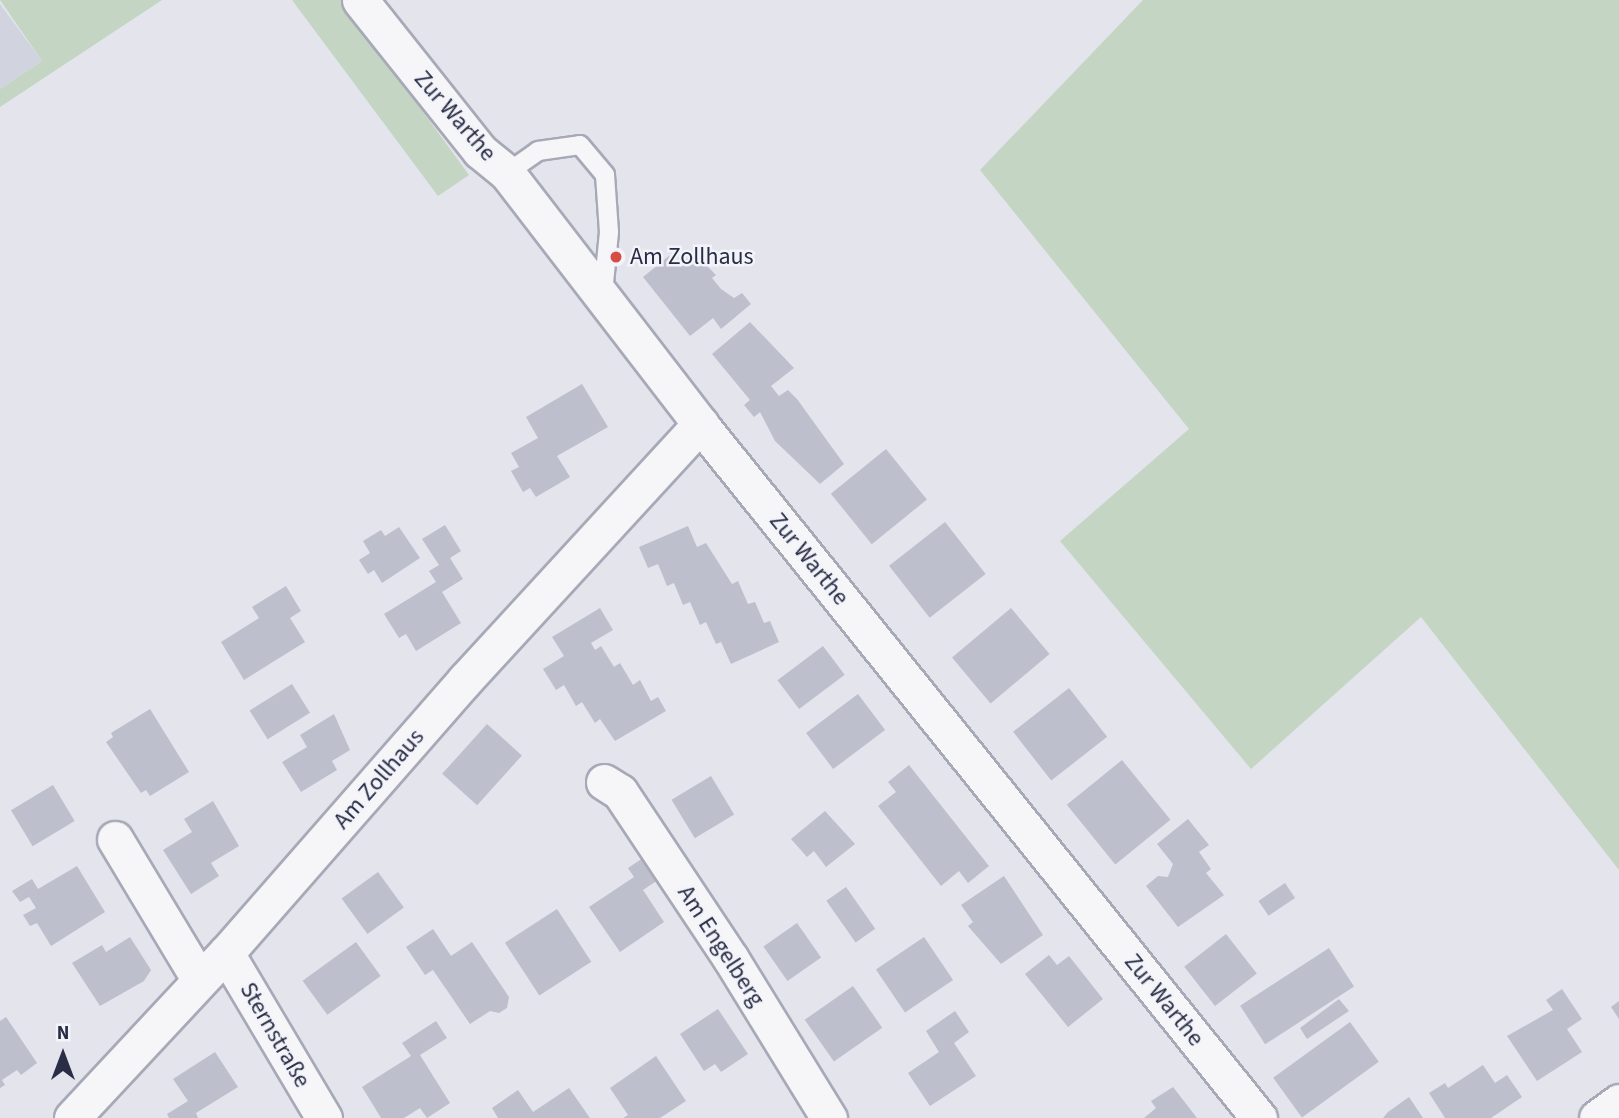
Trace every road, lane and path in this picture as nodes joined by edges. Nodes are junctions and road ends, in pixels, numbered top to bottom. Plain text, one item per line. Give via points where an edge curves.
1 (360, 0) edge
2 (507, 173) junction
3 (603, 294) junction
4 (701, 424) junction
5 (604, 782) dead end
6 (115, 839) dead end
7 (226, 953) junction
8 (199, 979) junction
9 (1619, 1102) edge
10 (72, 1118) edge
11 (324, 1118) edge
12 (829, 1118) edge
13 (1259, 1118) edge
14 (1597, 1118) edge

1 - 2 street, Zur Warthe via 480,151
2 - 3 street, Zur Warthe
2 - 3 lane via 538,151 580,145 605,175 609,232
3 - 4 street, Zur Warthe
4 - 7 street, Am Zollhaus via 465,680
4 - 13 street, Zur Warthe
5 - 12 street, Am Engelberg via 621,792
6 - 8 street
7 - 8 street, Am Zollhaus
7 - 11 street, Sternstraße
8 - 10 street, Am Zollhaus
9 - 14 street

